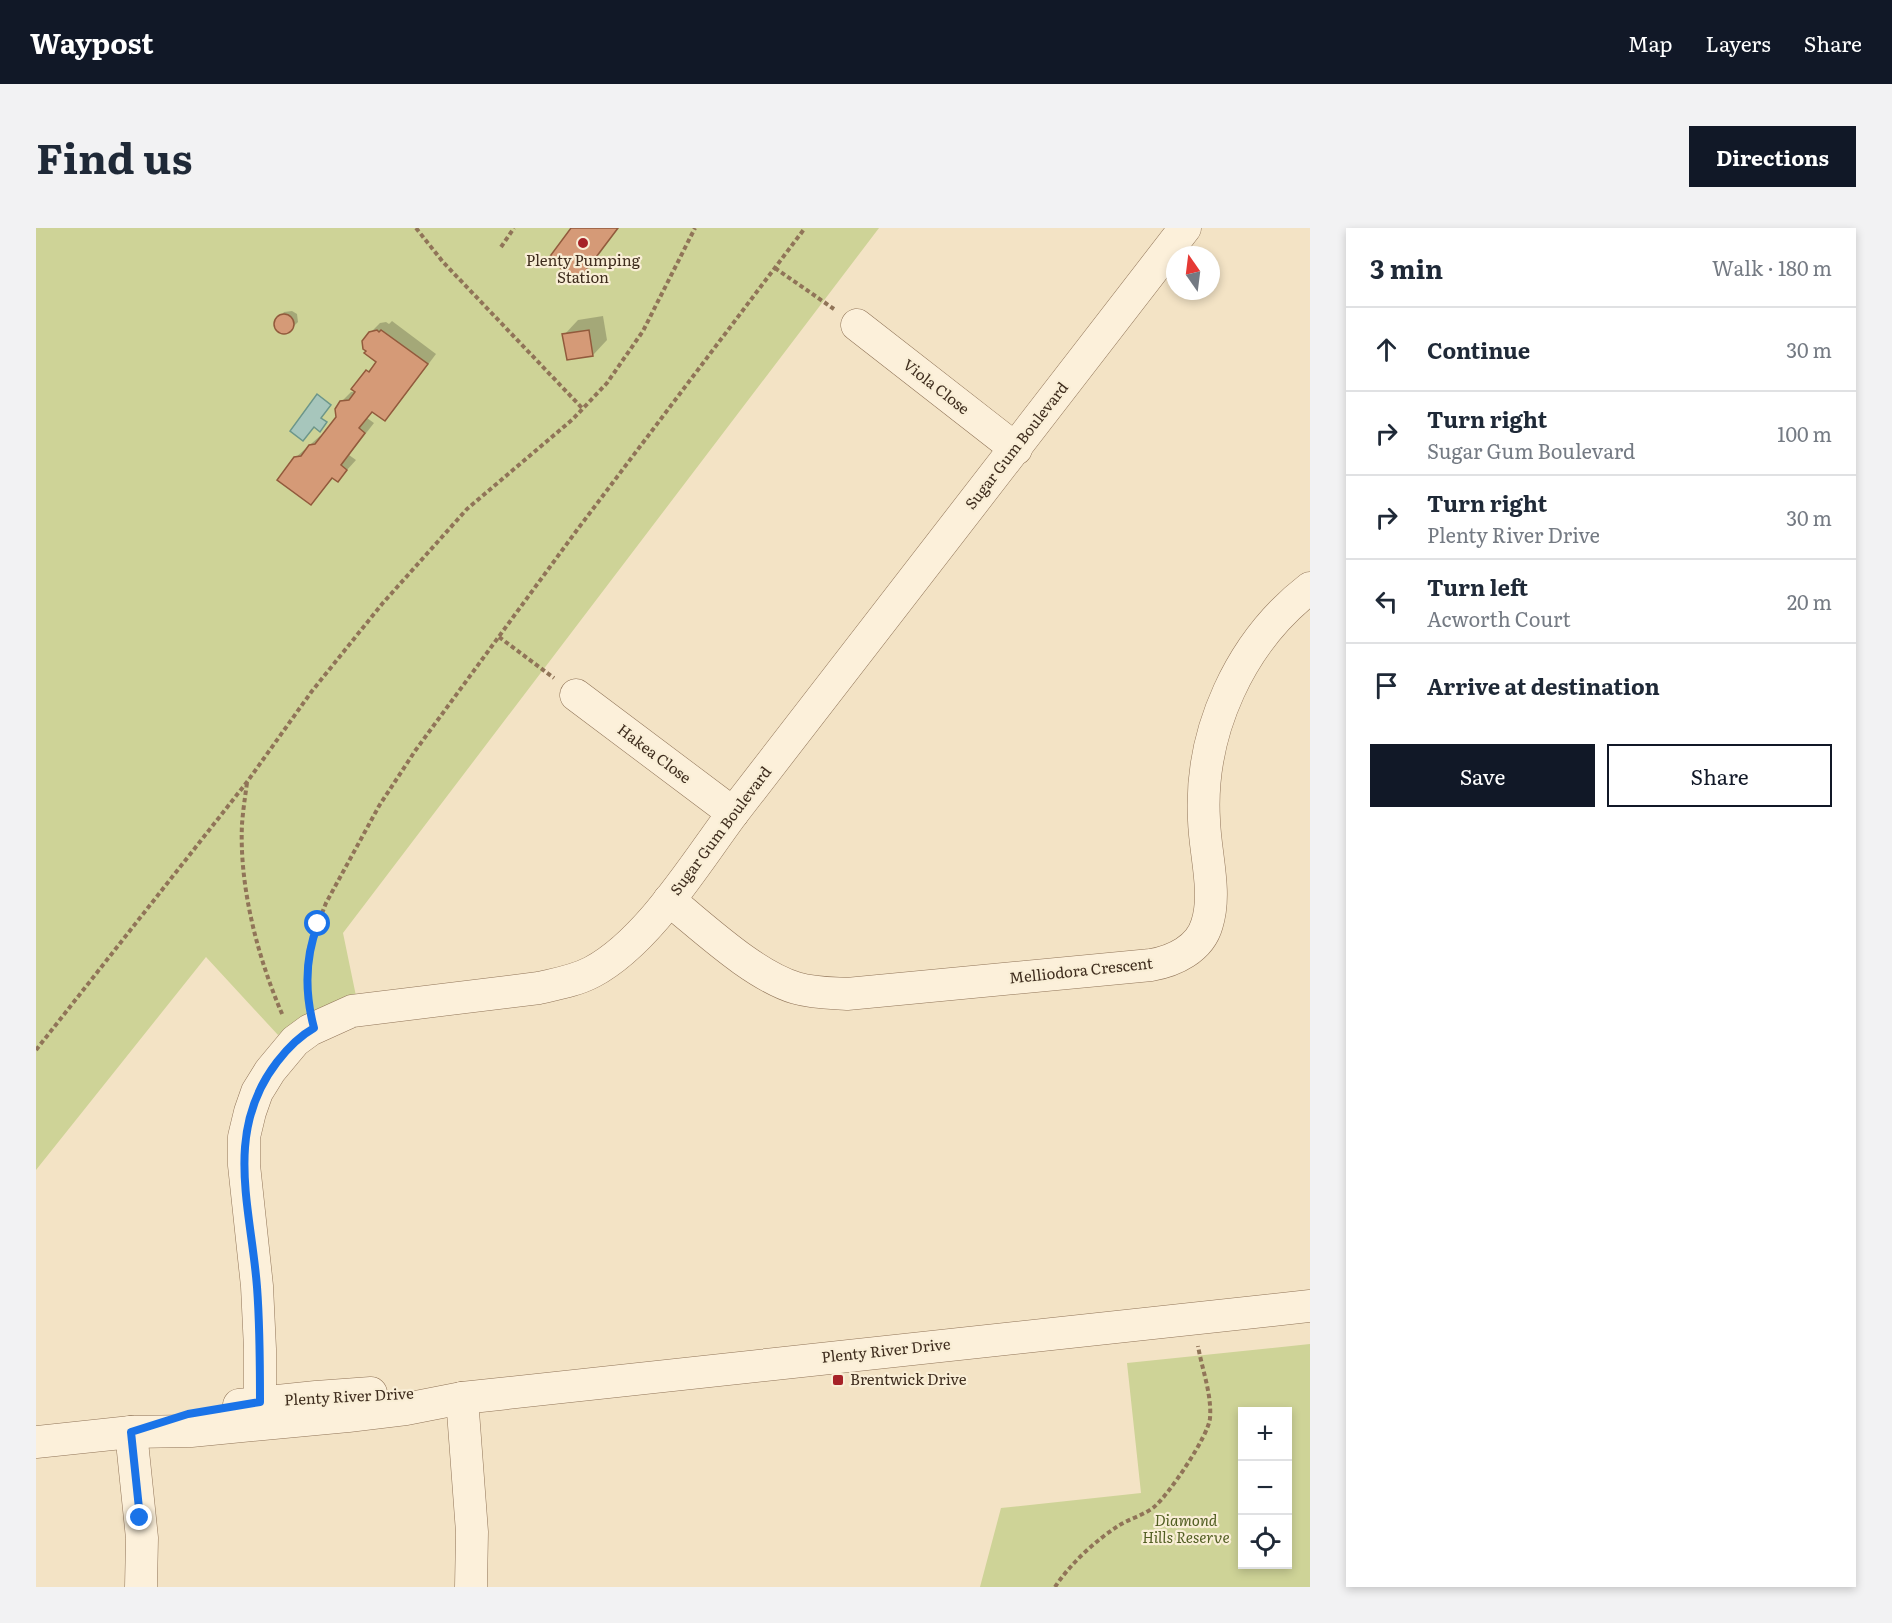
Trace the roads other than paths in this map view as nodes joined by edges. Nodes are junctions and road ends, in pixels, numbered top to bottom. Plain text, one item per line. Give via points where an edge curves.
1 (1185, 228) edge
2 (857, 325) road end
3 (1016, 448) junction
4 (1310, 588) edge
5 (576, 695) road end
6 (733, 813) junction
7 (669, 900) junction
8 (1310, 1306) edge
9 (462, 1398) junction
10 (273, 1408) junction
11 (131, 1432) junction
12 (36, 1442) edge
13 (141, 1587) edge
14 (471, 1587) edge

1 - 3 street, Sugar Gum Boulevard
2 - 3 street, Viola Close
3 - 6 street, Sugar Gum Boulevard
4 - 7 street, Melliodora Crescent via 1278,617 1250,654 1220,712 1203,794 1210,914 1200,939 1177,958 1140,966 847,994 817,993 767,975
5 - 6 street, Hakea Close
6 - 7 street, Sugar Gum Boulevard
7 - 10 street, Sugar Gum Boulevard via 614,957 591,972 512,993 360,1010 331,1019 304,1035 270,1071 250,1112 244,1137 244,1165 260,1349
8 - 9 street, Plenty River Drive
9 - 10 street, Plenty River Drive via 384,1393
9 - 14 street via 472,1532
10 - 11 street, Plenty River Drive via 188,1414
11 - 12 street, Plenty River Drive
11 - 13 street via 142,1538

